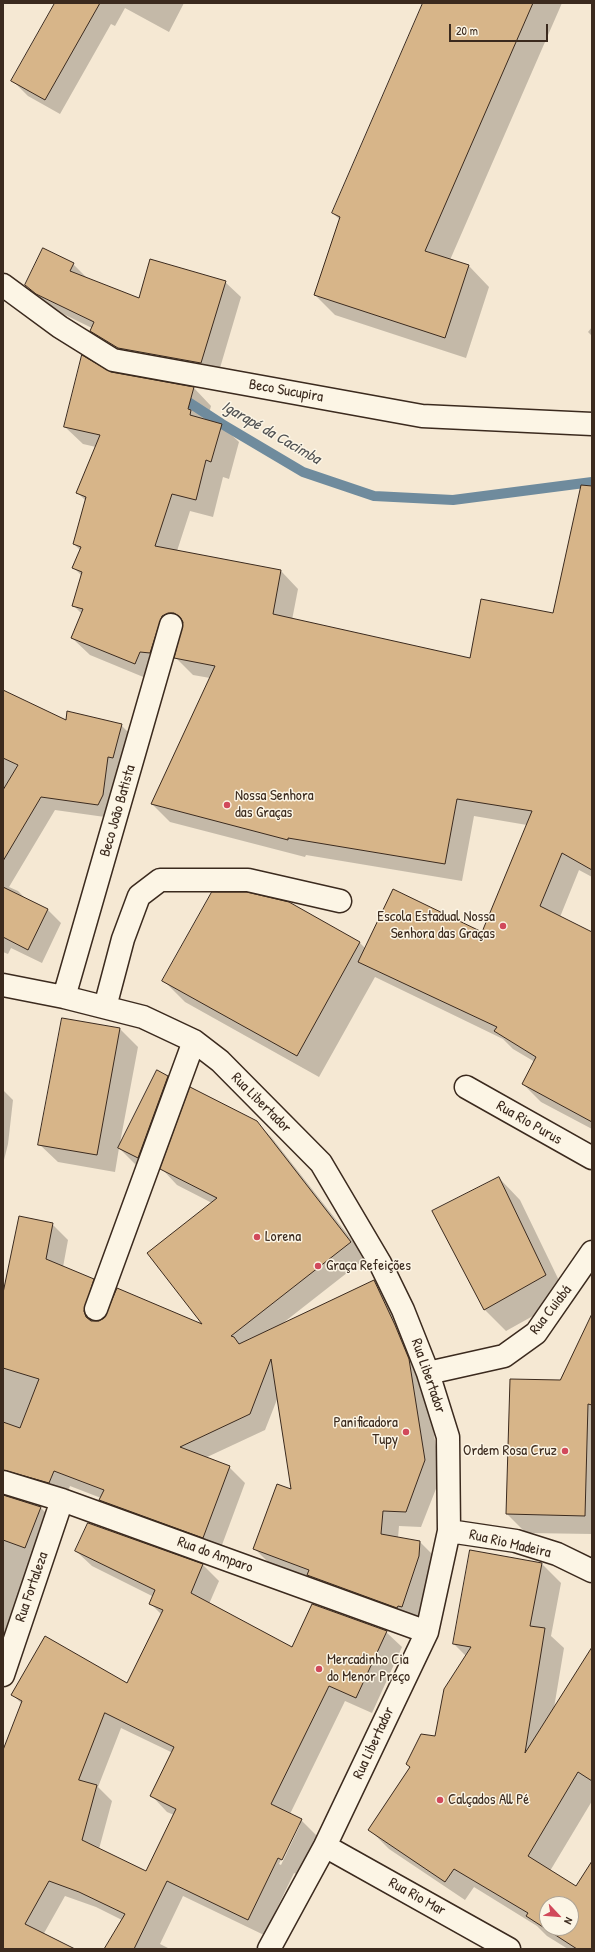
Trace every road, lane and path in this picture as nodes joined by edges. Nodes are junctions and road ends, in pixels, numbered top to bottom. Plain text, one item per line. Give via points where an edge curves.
1 (3, 285) edge
2 (592, 424) edge
3 (171, 625) dead end
4 (340, 901) dead end
5 (3, 985) edge
6 (64, 997) junction
7 (105, 1007) junction
8 (194, 1041) junction
9 (466, 1087) dead end
10 (592, 1158) edge
11 (592, 1252) edge
12 (96, 1310) dead end
13 (428, 1373) junction
14 (3, 1482) edge
15 (62, 1500) junction
16 (449, 1531) junction
17 (592, 1571) edge
18 (427, 1632) junction
19 (3, 1675) edge
20 (325, 1846) junction
21 (269, 1949) edge
22 (509, 1949) edge

1 - 2 street, Beco Sucupira via 60,328 113,360 422,416
3 - 6 street, Beco João Batista
4 - 7 street via 248,880 160,880 139,896 123,939
5 - 6 street, Rua Libertador
6 - 7 street, Rua Libertador
7 - 8 street, Rua Libertador via 143,1017
8 - 12 street
8 - 13 street, Rua Libertador via 220,1062 321,1163 380,1263 403,1310
9 - 10 street, Rua Rio Purus
11 - 13 street, Rua Cuiabá via 536,1333 504,1356
13 - 16 street, Rua Libertador via 448,1437
14 - 15 street, Rua do Amparo
15 - 18 street, Rua do Amparo
15 - 19 street, Rua Fortaleza
16 - 17 street, Rua Rio Madeira via 516,1541 557,1554
16 - 18 street, Rua Libertador
18 - 20 street, Rua Libertador
20 - 21 street, Rua Libertador
20 - 22 street, Rua Rio Mar

